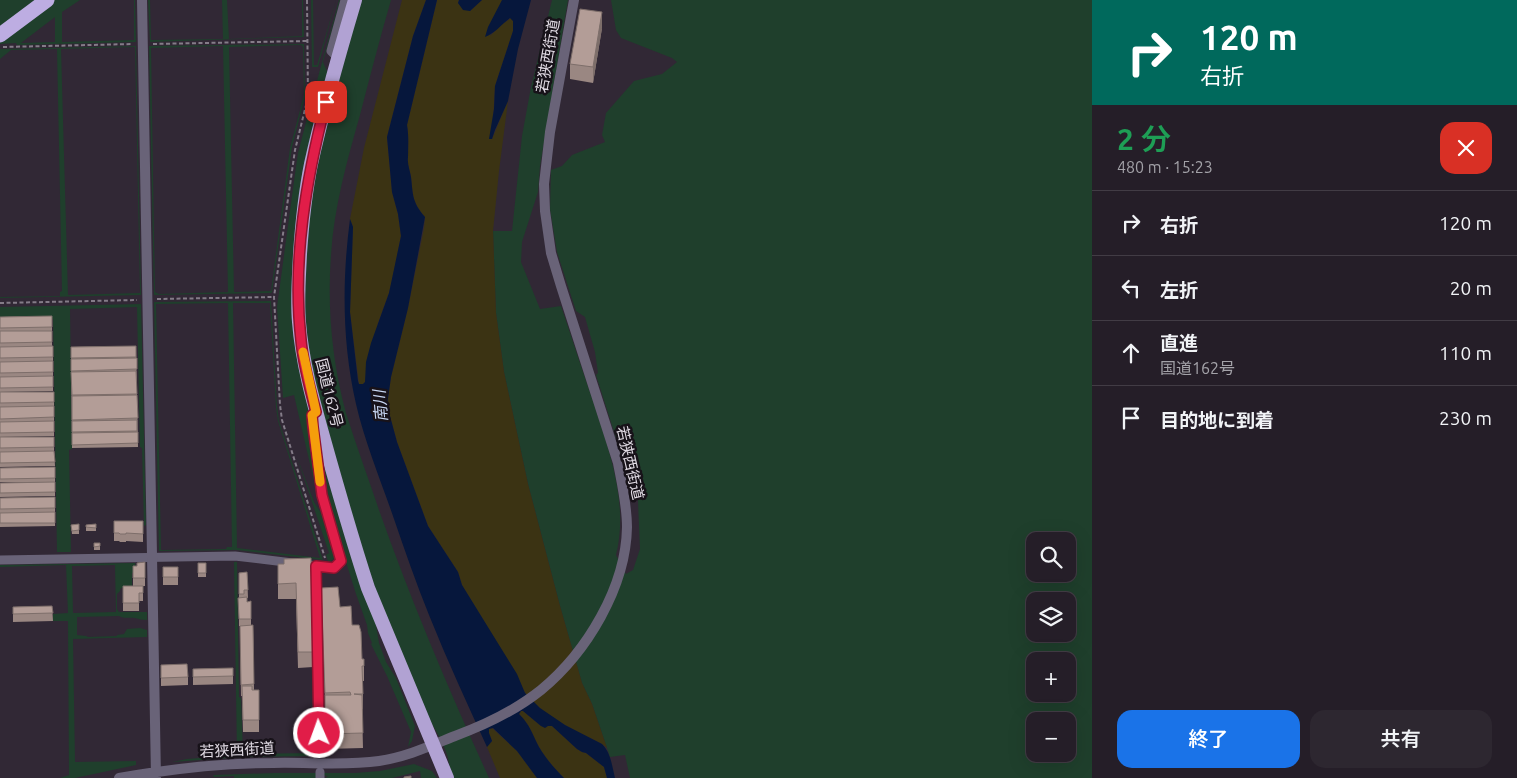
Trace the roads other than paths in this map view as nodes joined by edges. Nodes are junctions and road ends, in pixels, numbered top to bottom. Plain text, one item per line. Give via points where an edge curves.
1 (46, 0) edge
2 (142, 0) edge
3 (345, 0) edge
4 (355, 0) edge
5 (574, 0) edge
6 (0, 35) edge
7 (338, 58) junction
8 (316, 412) junction
9 (152, 557) junction
10 (0, 560) edge
11 (316, 566) junction
12 (437, 744) junction
13 (319, 750) dead end
14 (156, 775) edge
15 (119, 778) edge
16 (447, 778) edge

1 - 6 highway
2 - 9 street
3 - 7 street via 331,52
4 - 7 highway, 国道162号
5 - 12 street, 若狭西街道 via 549,140 544,184 545,211 561,286 618,463 626,518 624,553 600,617 564,667 542,689 519,705 477,728
7 - 8 highway, 国道162号 via 311,166 302,224 299,320
8 - 11 street via 312,415 322,495 341,561 334,568
8 - 12 highway, 国道162号 via 368,588
9 - 10 street
9 - 11 street via 235,556
9 - 14 street
11 - 13 street
12 - 14 street, 若狭西街道 via 396,757 366,762 248,763 200,766
12 - 16 highway, 国道162号
14 - 15 street, 若狭西街道

